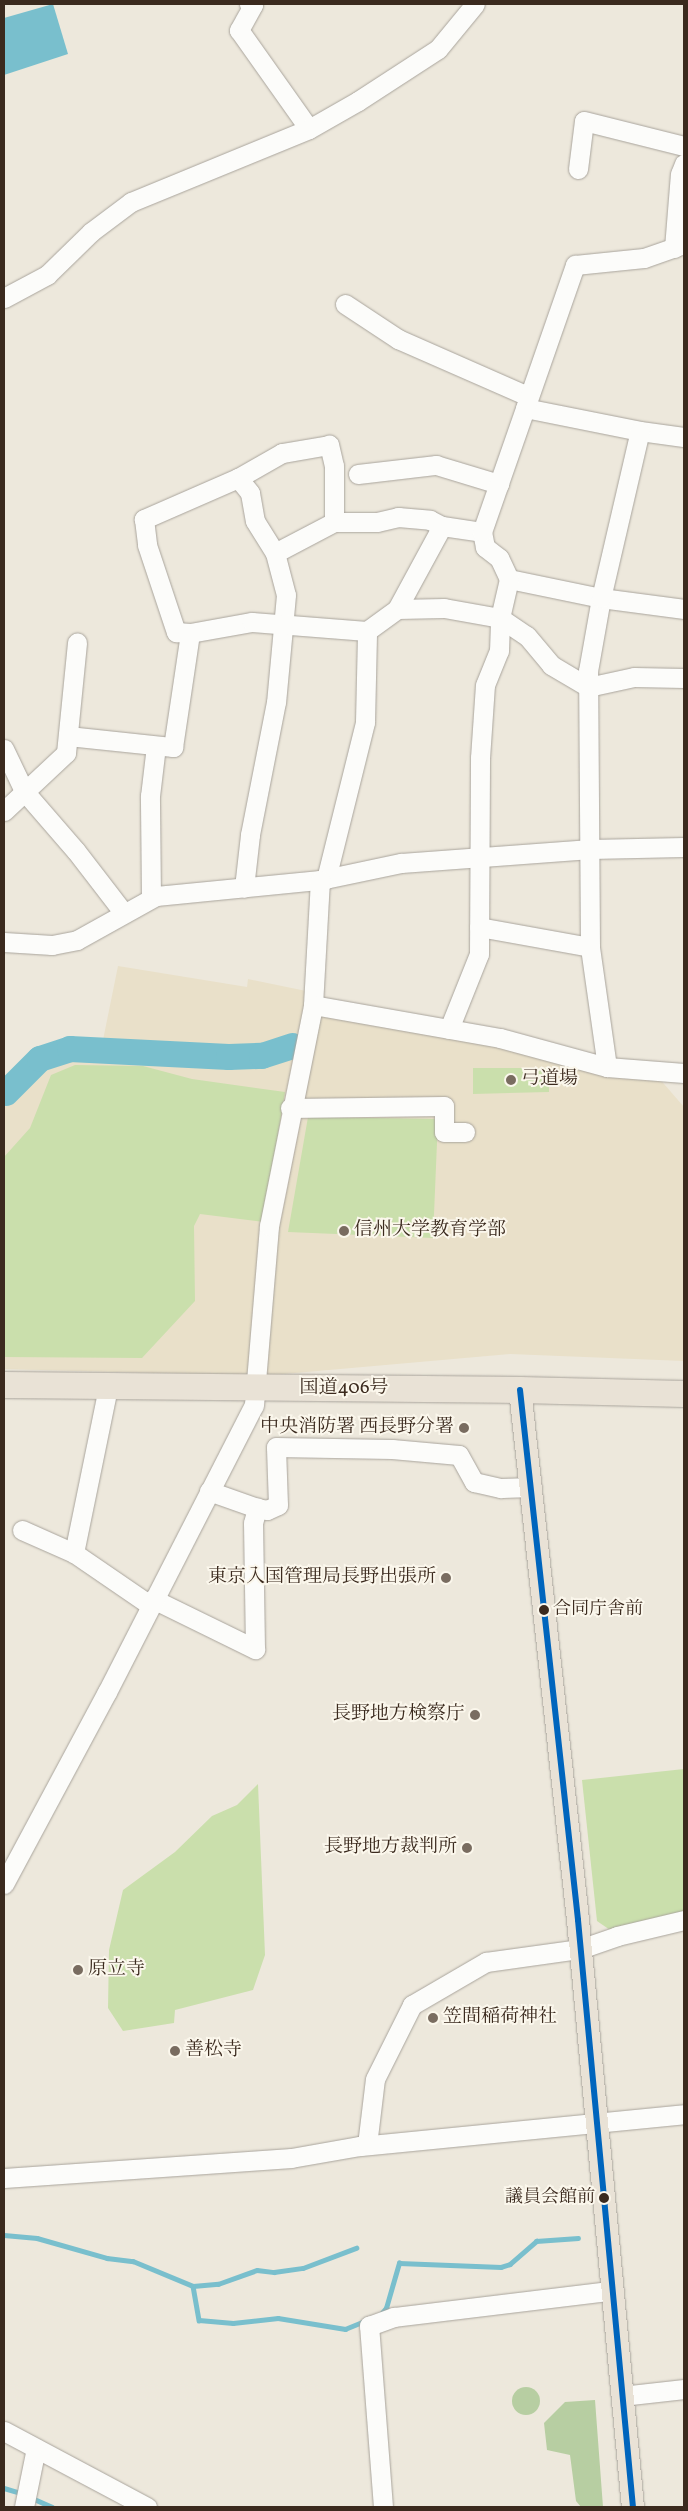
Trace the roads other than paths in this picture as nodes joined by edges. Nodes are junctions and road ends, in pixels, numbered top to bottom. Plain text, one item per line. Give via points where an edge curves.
1 (249, 4) edge
2 (475, 4) edge
3 (309, 129) junction
4 (684, 146) edge
5 (684, 164) edge
6 (578, 169) dead end
7 (679, 246) edge
8 (4, 298) edge
9 (345, 304) dead end
10 (527, 402) junction
11 (640, 431) junction
12 (684, 437) edge
13 (358, 474) dead end
14 (238, 478) junction
15 (498, 484) junction
16 (334, 522) junction
17 (442, 526) junction
18 (482, 532) junction
19 (275, 553) junction
20 (509, 579) junction
21 (601, 598) junction
22 (397, 609) junction
23 (684, 609) edge
24 (500, 618) junction
25 (286, 623) junction
26 (367, 631) junction
27 (190, 633) junction
28 (77, 643) dead end
29 (684, 678) edge
30 (588, 687) junction
31 (68, 736) junction
32 (156, 746) junction
33 (4, 749) edge
34 (24, 791) junction
35 (4, 811) edge
36 (684, 847) edge
37 (590, 849) junction
38 (481, 856) junction
39 (323, 880) junction
40 (244, 888) junction
41 (151, 898) junction
42 (123, 912) junction
43 (479, 927) junction
44 (4, 942) edge
45 (590, 947) junction
46 (313, 1005) junction
47 (449, 1029) junction
48 (607, 1067) junction
49 (684, 1073) edge
50 (290, 1108) junction
51 (466, 1132) dead end
52 (4, 1385) edge
53 (108, 1388) junction
54 (253, 1389) junction
55 (520, 1390) junction
56 (684, 1394) edge
57 (532, 1487) junction
58 (209, 1491) junction
59 (257, 1508) junction
60 (22, 1530) dead end
61 (74, 1553) junction
62 (152, 1602) junction
63 (4, 1884) edge
64 (684, 1920) edge
65 (580, 1949) junction
66 (684, 2114) edge
67 (596, 2122) junction
68 (367, 2145) junction
69 (4, 2178) edge
70 (610, 2291) junction
71 (684, 2390) edge
72 (622, 2396) junction
73 (4, 2431) edge
74 (36, 2448) junction
75 (24, 2507) edge
76 (147, 2507) edge
77 (383, 2507) edge
78 (633, 2507) edge

1 - 3 street via 253,5 238,30
2 - 3 street via 438,49
3 - 8 street via 132,202 91,232 47,275
4 - 6 street via 584,121
5 - 7 street via 680,174
7 - 10 street via 644,258 576,266
9 - 10 street via 398,339
10 - 11 street
10 - 15 street
11 - 12 street
11 - 21 street
13 - 15 street via 436,465
14 - 16 street via 282,453 329,445 334,466
14 - 19 street via 250,493 255,521
14 - 27 street via 144,520 147,545 176,632
15 - 18 street
16 - 17 street via 377,522 398,517 430,520
16 - 19 street
17 - 18 street
17 - 22 street
18 - 20 street via 485,547 499,558
19 - 25 street via 286,595
20 - 21 street
20 - 24 street
21 - 23 street
21 - 30 street
22 - 24 street via 444,608
22 - 26 street
24 - 30 street via 526,636 551,665
24 - 38 street via 499,651 484,694 480,758
25 - 26 street
25 - 27 street via 252,622
25 - 40 street
26 - 39 street via 365,722
27 - 32 street via 173,747
28 - 31 street
29 - 30 street via 634,677
30 - 37 street
31 - 32 street
31 - 34 street via 66,753
32 - 41 street via 150,796
33 - 34 street
34 - 35 street
34 - 42 street
36 - 37 street
37 - 38 street
37 - 45 street
38 - 39 street via 401,863
38 - 43 street
39 - 40 street
39 - 46 street
40 - 41 street
41 - 42 street
42 - 44 street via 77,940 52,945
43 - 45 street
43 - 47 street via 479,954
45 - 48 street
46 - 47 street
46 - 50 street
47 - 48 street via 500,1038
48 - 49 street
50 - 51 street via 444,1106 444,1132
50 - 54 street via 269,1226
52 - 53 highway, 国道406号
53 - 54 highway, 国道406号
53 - 61 street
54 - 55 highway, 国道406号
54 - 58 street via 254,1405
55 - 56 highway, 国道406号
55 - 57 main road
57 - 59 street via 501,1488 474,1482 459,1455 392,1449 276,1447 278,1505 267,1510
57 - 65 main road
58 - 59 street
58 - 62 street
59 - 62 street via 252,1522 255,1649
60 - 61 street
61 - 62 street
62 - 63 street
64 - 65 street via 617,1936
65 - 67 main road
65 - 68 street via 486,1962 412,2005 375,2079
66 - 67 street
67 - 68 street
67 - 70 main road
68 - 69 street via 291,2158
70 - 72 main road
70 - 77 street via 394,2317 369,2326
71 - 72 street
72 - 78 main road
73 - 74 street
74 - 75 street
74 - 76 street

